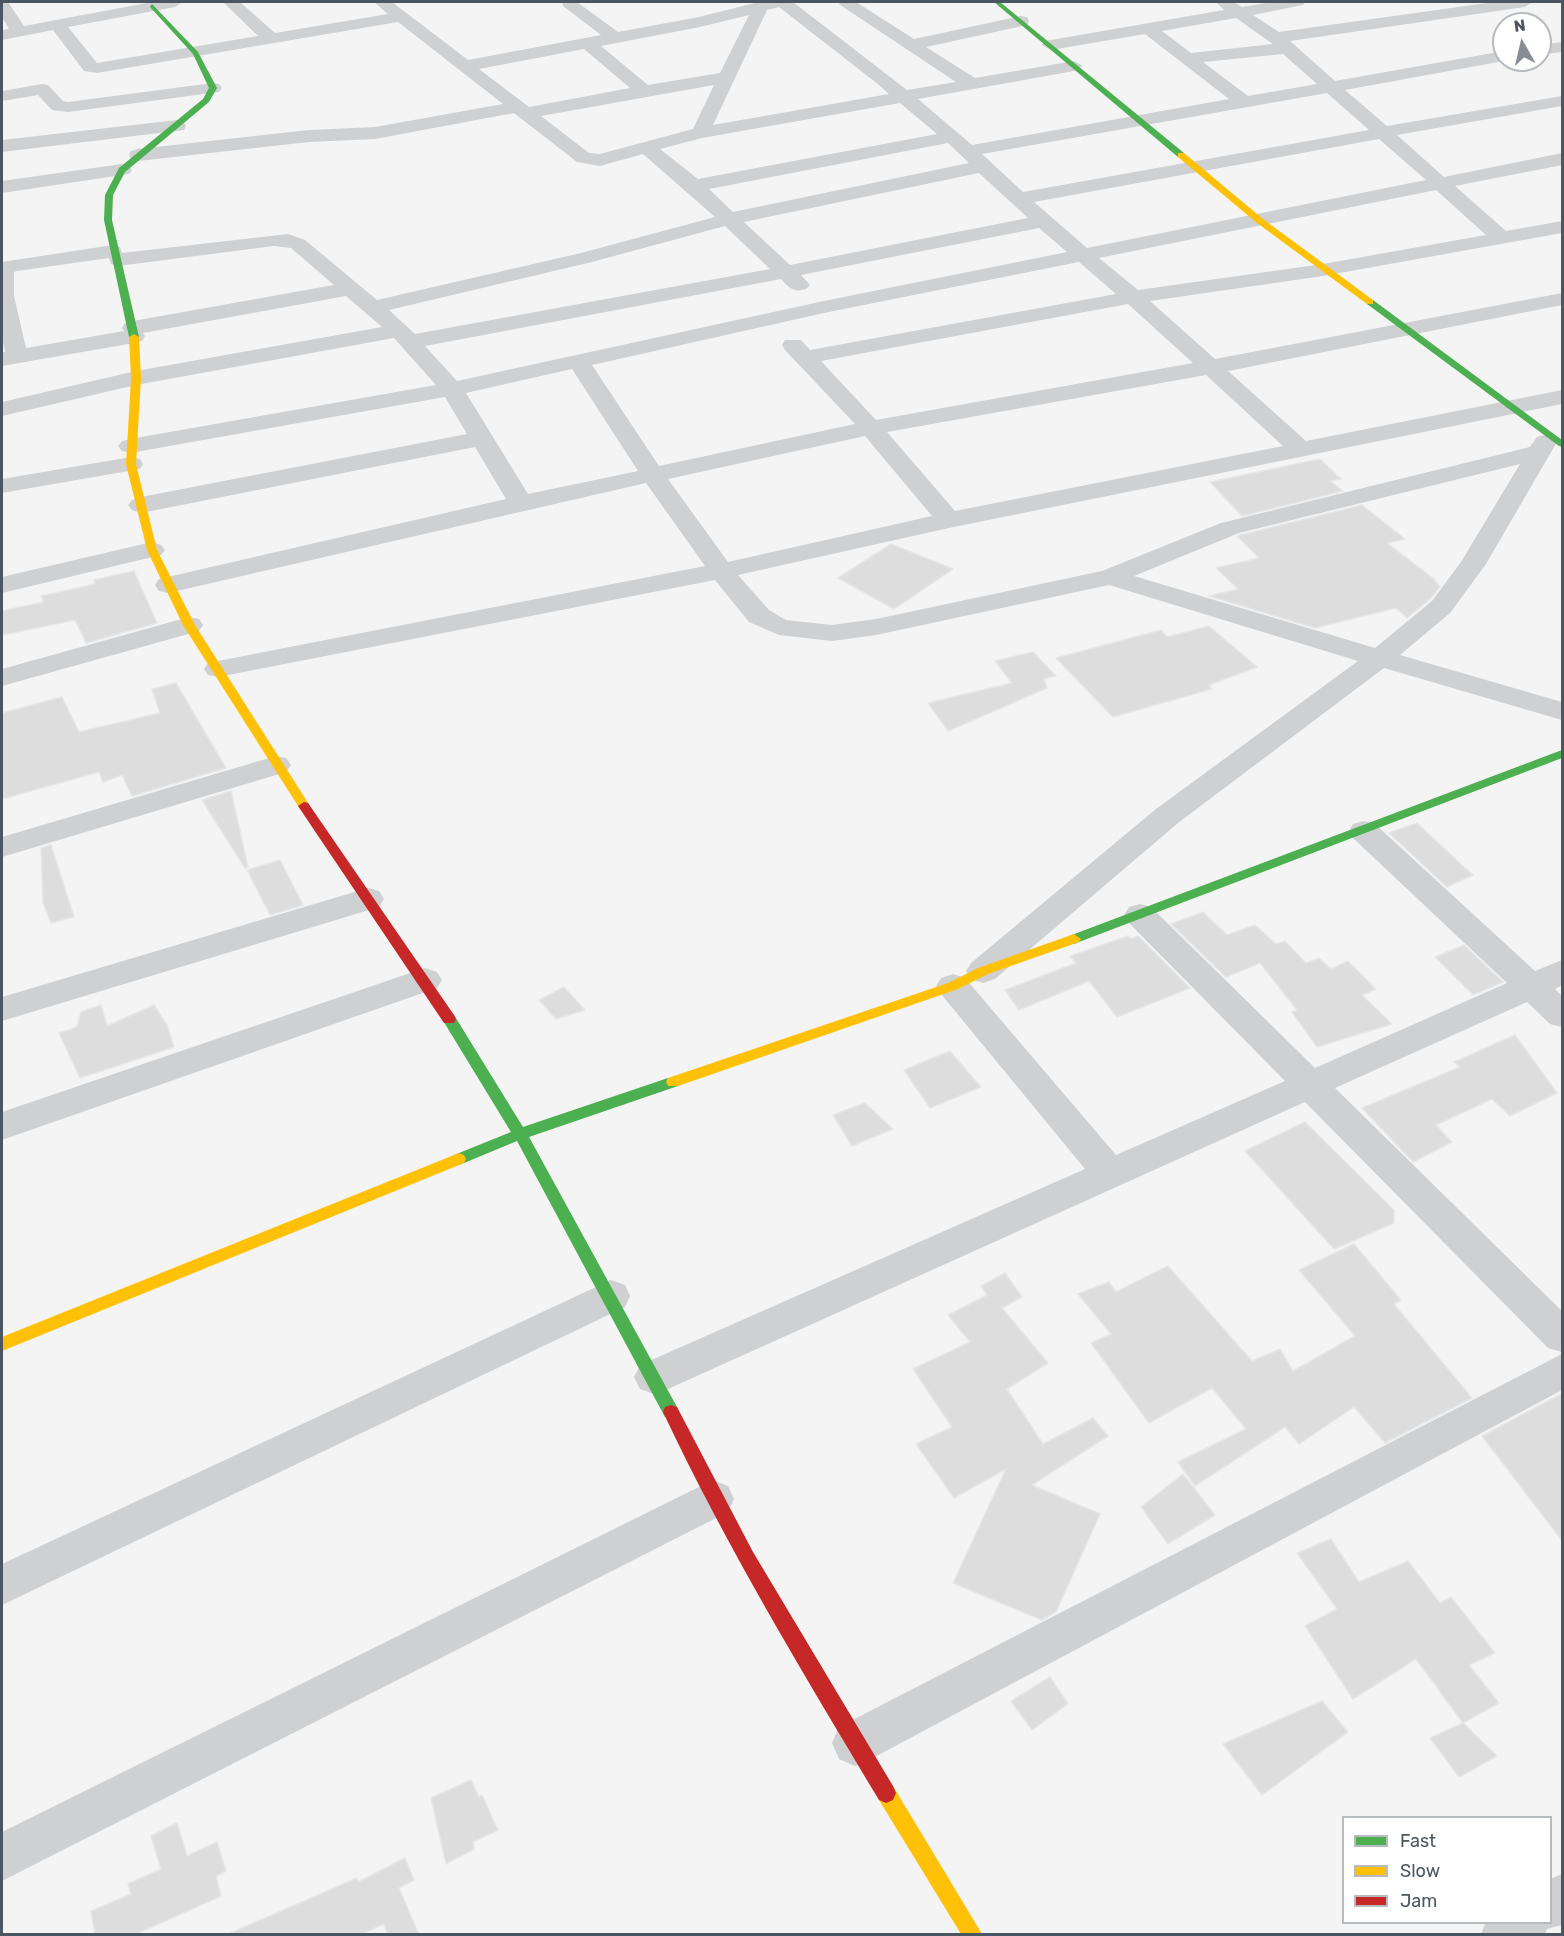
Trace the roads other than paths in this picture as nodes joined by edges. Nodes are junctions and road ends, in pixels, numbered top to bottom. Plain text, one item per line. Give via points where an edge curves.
1 (175, 2) edge
2 (231, 2) edge
3 (382, 2) edge
4 (715, 2) edge
5 (783, 2) edge
6 (846, 2) edge
7 (997, 2) edge
8 (1224, 2) edge
9 (1297, 2) edge
10 (1525, 2) edge
11 (569, 3) dead end
12 (770, 4) edge
13 (1483, 4) edge
14 (2, 5) edge
15 (131, 5) edge
16 (152, 6) junction
17 (1387, 7) dead end
18 (1240, 11) junction
19 (732, 14) junction
20 (401, 16) junction
21 (1407, 19) junction
22 (1021, 21) junction
23 (57, 24) junction
24 (1149, 29) junction
25 (19, 32) junction
26 (2, 35) edge
27 (615, 38) junction
28 (271, 39) junction
29 (588, 43) junction
30 (1281, 43) junction
31 (910, 45) junction
32 (1051, 45) junction
33 (197, 51) junction
34 (1190, 58) junction
35 (1492, 58) edge
36 (465, 66) junction
37 (1074, 66) junction
38 (728, 77) junction
39 (970, 83) junction
40 (1329, 86) junction
41 (213, 88) junction
42 (644, 91) junction
43 (902, 95) junction
44 (2, 96) edge
45 (1563, 101) edge
46 (1244, 102) junction
47 (522, 110) junction
48 (1139, 121) junction
49 (177, 126) junction
50 (1380, 131) junction
51 (700, 133) junction
52 (952, 137) junction
53 (2, 146) edge
54 (647, 148) junction
55 (969, 151) junction
56 (138, 155) junction
57 (1563, 159) edge
58 (984, 166) junction
59 (1196, 168) junction
60 (122, 170) junction
61 (1441, 184) junction
62 (6, 186) edge
63 (694, 186) junction
64 (1019, 199) junction
65 (729, 219) junction
66 (1043, 221) junction
67 (1260, 221) junction
68 (1563, 227) edge
69 (1502, 237) junction
70 (114, 252) junction
71 (1083, 255) junction
72 (1323, 270) junction
73 (786, 272) junction
74 (348, 289) junction
75 (2, 296) edge
76 (1133, 297) junction
77 (1563, 299) edge
78 (824, 307) junction
79 (370, 308) junction
80 (768, 321) junction
81 (1408, 329) junction
82 (134, 332) junction
83 (404, 336) junction
84 (806, 357) junction
85 (9, 358) edge
86 (578, 361) junction
87 (1211, 367) junction
88 (136, 378) junction
89 (452, 389) junction
90 (1563, 397) edge
91 (1514, 407) junction
92 (2, 409) edge
93 (871, 428) junction
94 (483, 438) junction
95 (1550, 443) edge
96 (1303, 451) junction
97 (131, 455) junction
98 (652, 474) junction
99 (2, 486) edge
100 (521, 503) junction
101 (141, 505) junction
102 (949, 520) junction
103 (152, 550) junction
104 (721, 571) junction
105 (1110, 577) junction
106 (2, 585) edge
107 (168, 585) junction
108 (189, 625) junction
109 (1380, 658) junction
110 (218, 669) junction
111 (2, 678) edge
112 (1563, 711) edge
113 (1563, 754) edge
114 (276, 765) junction
115 (1364, 831) junction
116 (2, 847) edge
117 (368, 899) junction
118 (1140, 915) junction
119 (968, 978) junction
120 (425, 980) junction
121 (1547, 980) edge
122 (2, 1009) edge
123 (1563, 1015) edge
124 (1311, 1085) junction
125 (2, 1126) edge
126 (520, 1134) junction
127 (1110, 1174) junction
128 (611, 1296) junction
129 (1563, 1336) edge
130 (2, 1344) edge
131 (1563, 1371) edge
132 (654, 1377) junction
133 (712, 1499) junction
134 (2, 1585) edge
135 (855, 1743) junction
136 (2, 1857) edge
137 (972, 1935) edge

1 - 16 street
2 - 28 street
3 - 20 street
4 - 19 street
5 - 43 street
6 - 31 street
7 - 22 street
8 - 18 street
9 - 18 street
10 - 13 street
11 - 27 street
12 - 19 street
12 - 38 street
13 - 21 street
14 - 25 street
15 - 16 street
15 - 23 street
16 - 33 street
17 - 21 street
18 - 24 street
18 - 30 street
19 - 27 street
20 - 28 street
20 - 36 street
21 - 30 street
22 - 31 street
22 - 32 street
23 - 25 street
23 - 33 street via 93,68
24 - 32 street
24 - 34 street
25 - 26 street
27 - 29 street
28 - 33 street
29 - 36 street
29 - 42 street
30 - 34 street
30 - 40 street
31 - 39 street
32 - 37 street
33 - 41 street
34 - 46 street
35 - 40 street
36 - 47 street
37 - 39 street
37 - 48 street
38 - 42 street
38 - 51 street
39 - 43 street
40 - 46 street
40 - 50 street
41 - 44 street via 68,107 58,106 42,89
41 - 49 street via 206,100
42 - 47 street
43 - 51 street
43 - 52 street
45 - 50 street
46 - 48 street
47 - 54 street via 584,158 600,160
47 - 56 street via 375,133 309,136
48 - 55 street
48 - 59 street
49 - 53 street
49 - 56 street
50 - 59 street
50 - 61 street
51 - 54 street
52 - 55 street
52 - 63 street
53 - 62 street
54 - 63 street
55 - 58 street
56 - 60 street
57 - 61 street
58 - 64 street
58 - 65 street
59 - 64 street
59 - 67 street
60 - 62 street
60 - 70 street via 108,195 107,227
61 - 67 street
61 - 69 street
63 - 65 street
64 - 66 street
65 - 73 street
65 - 79 street
66 - 71 street
66 - 73 street
67 - 71 street
67 - 72 street
68 - 69 street
69 - 72 street
70 - 74 street via 288,240 298,244
70 - 75 street via 6,267
70 - 82 street
71 - 76 street
71 - 78 street
72 - 76 street
72 - 81 street
73 - 78 street
73 - 83 street
74 - 79 street
74 - 82 street
75 - 85 street
76 - 84 street
76 - 87 street
77 - 81 street
78 - 80 street
79 - 83 street
80 - 84 street
80 - 86 street
81 - 87 street
81 - 91 street
82 - 85 street
82 - 88 street
83 - 88 street
83 - 89 street
84 - 93 street
86 - 89 street
86 - 98 street
87 - 93 street
87 - 96 street
88 - 92 street
88 - 97 street
89 - 94 street
89 - 97 street
90 - 91 street
91 - 95 street
91 - 96 street
93 - 98 street
93 - 102 street
94 - 100 street
94 - 101 street
95 - 105 street via 1230,528
95 - 109 street via 1441,607
96 - 102 street
97 - 99 street
97 - 101 street
98 - 100 street
98 - 104 street
100 - 107 street
101 - 103 street
102 - 104 street
103 - 106 street
103 - 107 street
104 - 105 street via 759,616 779,627 832,633
104 - 110 street
105 - 109 street
107 - 108 street
108 - 110 street
108 - 111 street
109 - 112 street
109 - 119 street via 1167,816
110 - 114 street
113 - 115 street
114 - 116 street
114 - 117 street
115 - 118 street
115 - 121 street
117 - 120 street
117 - 122 street
118 - 119 street
118 - 124 street
119 - 126 street
119 - 127 street
120 - 125 street
120 - 126 street
121 - 123 street
121 - 124 street
124 - 127 street
124 - 129 street
126 - 128 street
126 - 130 street
127 - 132 street
128 - 132 street
128 - 134 street
131 - 135 street
132 - 133 street
133 - 135 street
133 - 136 street
135 - 137 street

